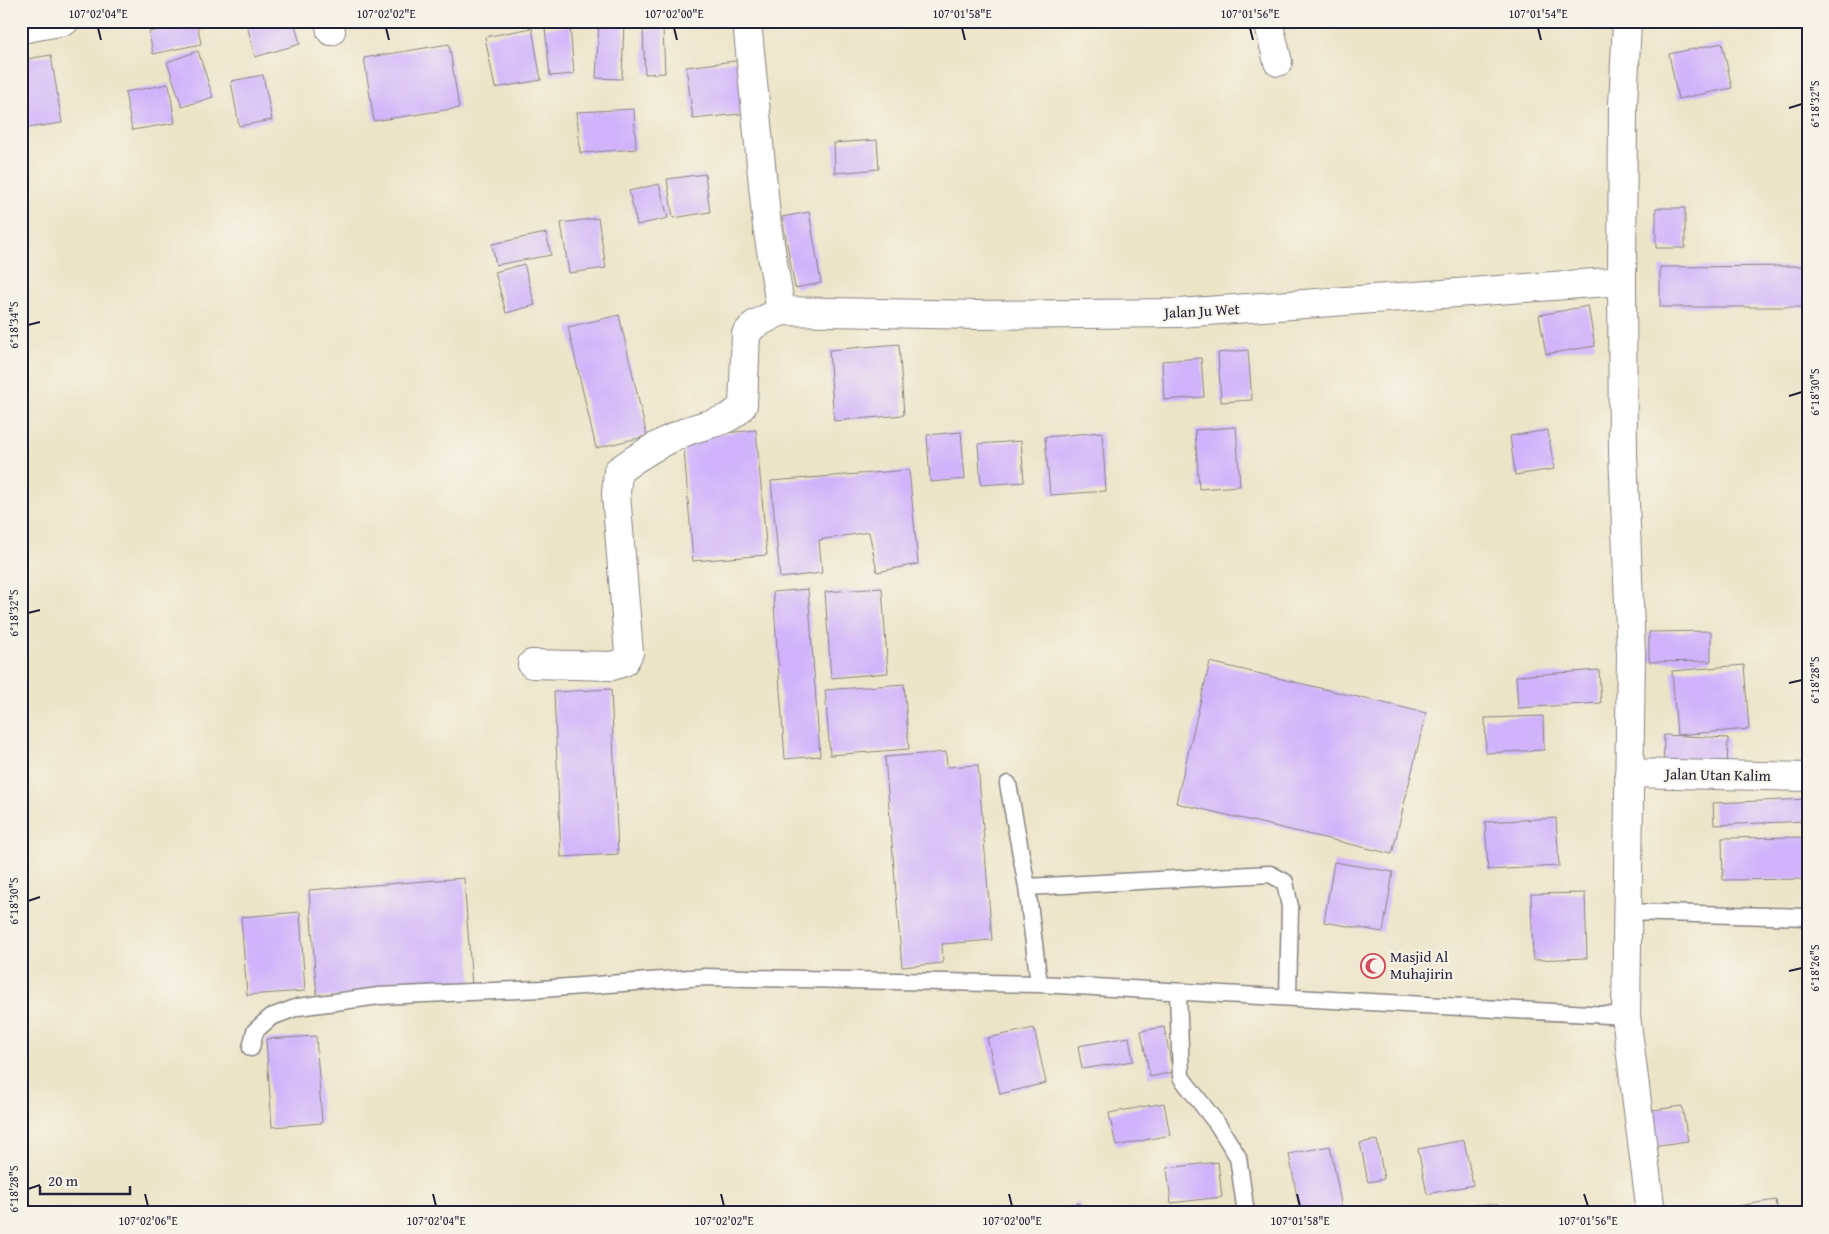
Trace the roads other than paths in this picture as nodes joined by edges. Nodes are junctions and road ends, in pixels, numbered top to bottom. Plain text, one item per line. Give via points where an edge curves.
1 (65, 21) edge
2 (747, 21) edge
3 (1268, 21) edge
4 (1627, 21) edge
5 (21, 29) edge
6 (1278, 62) dead end
7 (1622, 281) junction
8 (781, 311) junction
9 (532, 664) dead end
10 (1629, 773) junction
11 (1808, 777) edge
12 (1008, 784) dead end
13 (1027, 887) junction
14 (1628, 912) junction
15 (1808, 917) edge
16 (1039, 984) junction
17 (1178, 992) junction
18 (1288, 998) junction
19 (1626, 1016) junction
20 (251, 1048) dead end
21 (1246, 1213) edge
22 (1651, 1213) edge

1 - 5 street
2 - 8 street via 767,226
3 - 6 street
4 - 7 street
7 - 8 street, Jalan Ju Wet via 1178,314 977,315
7 - 10 street via 1622,452 1631,654
8 - 9 street via 754,325 746,334 743,405 736,414 685,432 618,472 616,494 628,653 624,662 612,666
10 - 11 street, Jalan Utan Kalim
10 - 14 street
12 - 13 lane
13 - 16 lane
13 - 18 lane via 1270,874 1285,882 1290,907
14 - 15 lane
14 - 19 street
16 - 17 lane
16 - 20 lane via 704,977 379,996 298,1007 270,1017 255,1031
17 - 18 lane
17 - 21 lane via 1181,1077 1238,1157
18 - 19 lane
19 - 22 street

